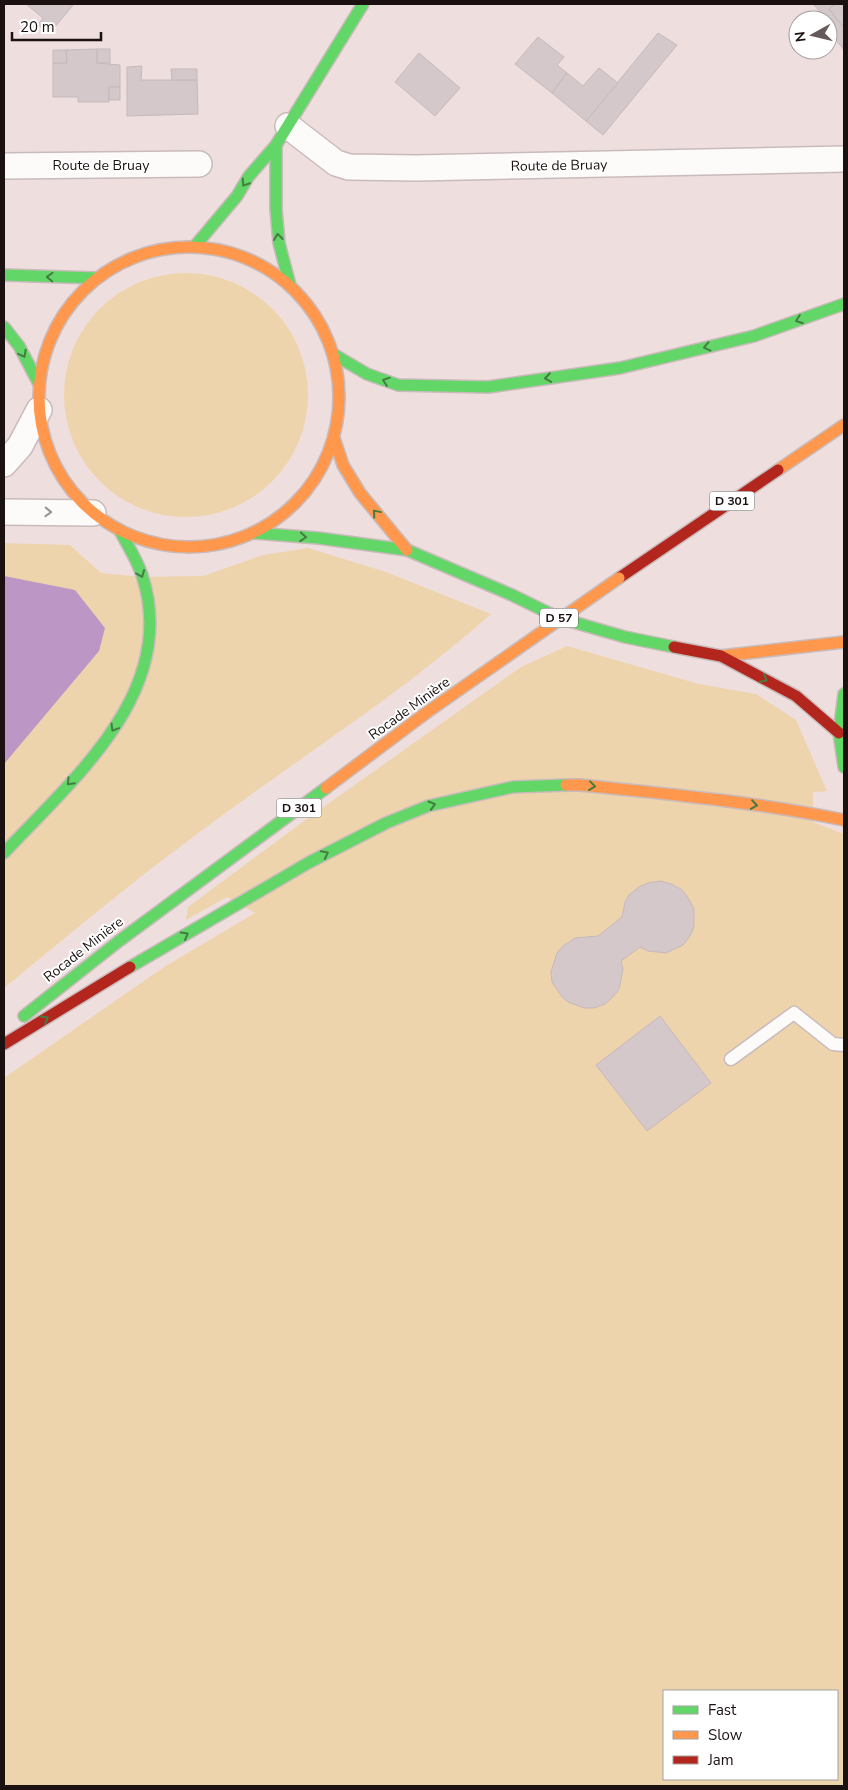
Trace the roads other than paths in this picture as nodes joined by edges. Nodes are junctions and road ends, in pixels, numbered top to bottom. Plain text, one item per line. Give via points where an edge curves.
1 (363, 4) edge
2 (282, 135) junction
3 (844, 159) edge
4 (199, 164) dead end
5 (4, 166) edge
6 (195, 246) junction
7 (4, 275) edge
8 (96, 278) junction
9 (290, 284) junction
10 (844, 304) edge
11 (4, 327) edge
12 (334, 354) junction
13 (39, 384) junction
14 (39, 410) junction
15 (844, 425) edge
16 (334, 438) junction
17 (4, 464) edge
18 (4, 512) edge
19 (93, 513) junction
20 (120, 531) junction
21 (254, 533) junction
22 (406, 550) junction
23 (844, 642) edge
24 (721, 656) junction
25 (844, 694) edge
26 (839, 733) junction
27 (844, 767) edge
28 (844, 820) edge
29 (4, 853) edge
30 (11, 1027) edge
31 (4, 1044) edge
32 (844, 1045) edge
33 (731, 1059) dead end

1 - 2 main road
2 - 3 street, Route de Bruay via 349,167
2 -> 6 main road
9 -> 2 main road via 279,244 276,209
4 - 5 street, Route de Bruay
6 - 8 main road via 160,248 126,260
6 - 9 main road via 221,249 246,257
8 -> 7 main road
8 - 13 main road via 78,295 51,336
9 - 12 main road via 316,316
10 -> 12 main road via 754,336 620,368 488,386 398,385 367,374
11 -> 13 main road via 19,346
12 - 16 main road via 339,381 339,410
13 - 14 main road
14 - 17 street via 20,446
14 - 19 main road via 50,456 76,496
15 - 30 main road, Rocade Minière / D 301, bridge via 426,713 170,901
16 - 21 main road via 321,469 296,504
22 -> 16 main road, D 57 via 360,493 343,465
18 -> 19 street
19 - 20 main road
20 - 21 main road via 146,541 201,548 228,543
20 -> 29 main road via 143,577 150,618 146,661 134,693 103,746
21 -> 22 main road, D 57
22 - 24 main road, D 57 via 559,618 625,637
23 - 24 main road, D 57
24 -> 26 main road, D 57 via 796,696
25 - 26 main road
26 - 27 main road
31 -> 28 main road via 308,863 386,822 428,806 513,787 580,785 712,799
32 - 33 lane via 834,1044 794,1013

